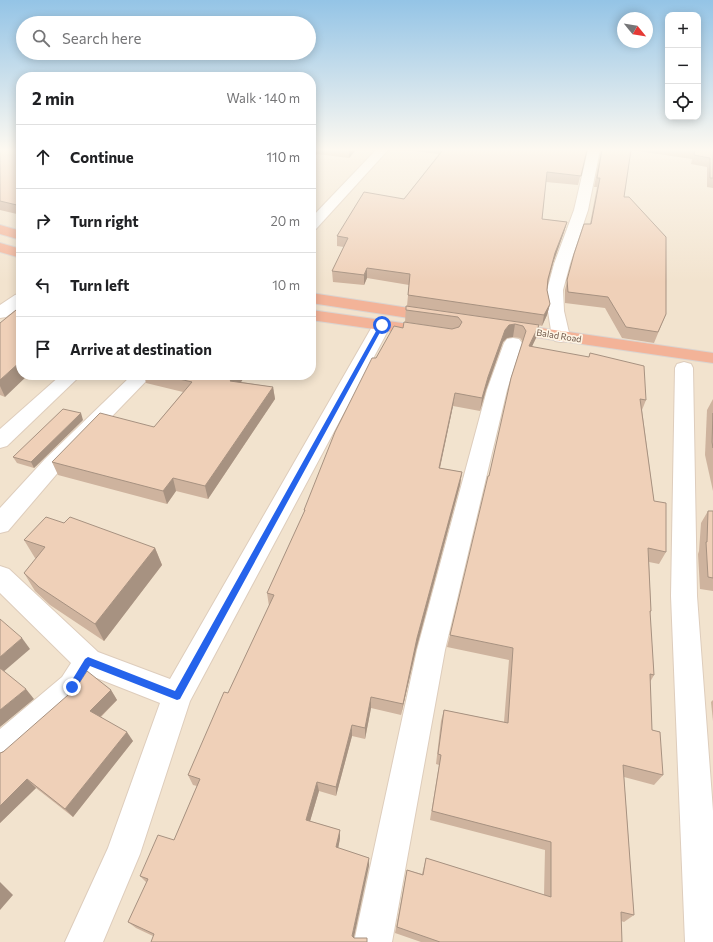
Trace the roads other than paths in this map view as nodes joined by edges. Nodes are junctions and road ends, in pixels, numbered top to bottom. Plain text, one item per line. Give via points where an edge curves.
1 (341, 194) edge
2 (584, 194) edge
3 (316, 221) edge
4 (0, 229) edge
5 (16, 234) edge
6 (0, 247) edge
7 (16, 252) edge
8 (316, 299) edge
9 (16, 302) edge
10 (0, 313) edge
11 (316, 316) edge
12 (450, 319) edge
13 (382, 325) junction
14 (487, 325) edge
15 (436, 333) edge
16 (561, 337) junction
17 (505, 342) joint
18 (713, 358) edge
19 (684, 368) junction
20 (713, 374) edge
21 (67, 380) edge
22 (137, 380) edge
23 (0, 441) edge
24 (0, 524) edge
25 (0, 577) edge
26 (88, 661) junction
27 (177, 696) junction
28 (0, 749) edge
29 (84, 942) edge
30 (373, 942) edge
31 (704, 942) edge

1 - 3 street
2 - 16 street via 555,290
4 - 5 highway
6 - 7 highway
8 - 12 highway
9 - 10 street
11 - 13 highway
13 - 15 highway
13 - 27 street
14 - 16 highway, Balad Road
16 - 18 highway, Balad Road
17 - 19 highway, Balad Road
17 - 30 street via 497,390 431,650
19 - 20 highway, Balad Road
19 - 31 street via 684,596
21 - 23 street
22 - 24 street via 53,464
25 - 26 street
26 - 27 street
26 - 28 street via 72,687
27 - 29 street via 123,854

